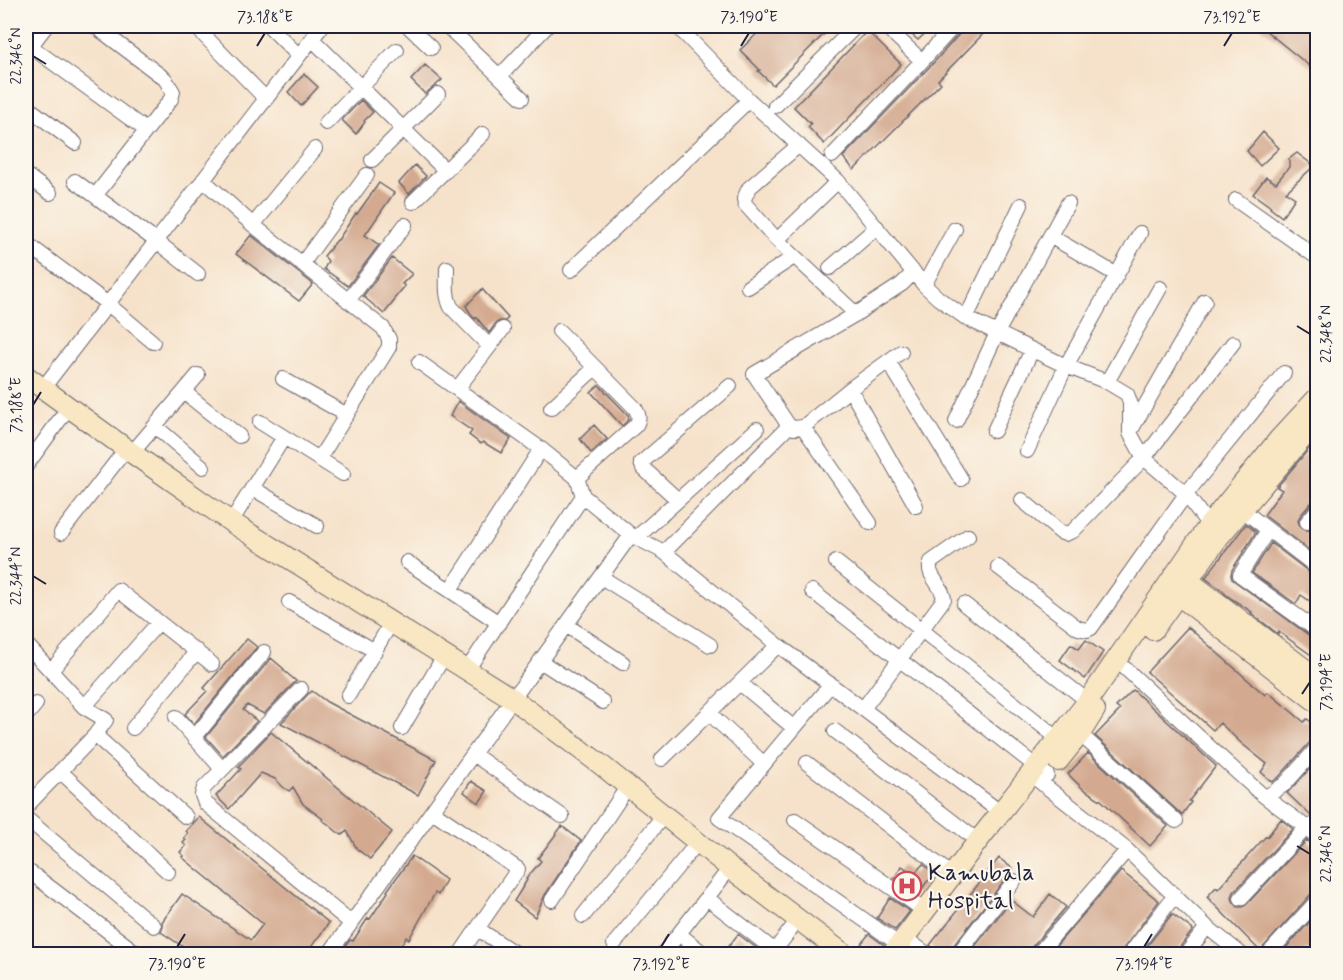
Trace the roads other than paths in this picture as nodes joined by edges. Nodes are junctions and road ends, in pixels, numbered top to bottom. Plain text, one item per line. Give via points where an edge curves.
1 (46, 26) edge
2 (95, 26) edge
3 (195, 26) edge
4 (269, 26) edge
5 (322, 26) edge
6 (408, 26) edge
7 (547, 26) edge
8 (679, 26) edge
9 (855, 26) edge
10 (885, 26) edge
11 (954, 26) edge
12 (448, 27) edge
13 (312, 39) junction
14 (431, 48) dead end
15 (28, 49) edge
16 (397, 50) dead end
17 (299, 56) junction
18 (922, 62) junction
19 (500, 76) junction
20 (360, 88) junction
21 (438, 94) dead end
22 (522, 98) dead end
23 (266, 99) junction
24 (749, 100) junction
25 (26, 106) edge
26 (775, 106) dead end
27 (326, 123) dead end
28 (402, 129) junction
29 (146, 130) junction
30 (483, 134) dead end
31 (75, 143) dead end
32 (799, 145) junction
33 (315, 149) dead end
34 (832, 156) dead end
35 (372, 160) dead end
36 (446, 171) junction
37 (26, 175) edge
38 (367, 175) dead end
39 (203, 180) junction
40 (75, 181) dead end
41 (838, 181) junction
42 (50, 193) dead end
43 (95, 196) junction
44 (1236, 200) dead end
45 (413, 202) dead end
46 (1068, 202) dead end
47 (1021, 205) dead end
48 (253, 225) junction
49 (405, 225) dead end
50 (877, 227) junction
51 (955, 229) dead end
52 (1140, 233) dead end
53 (1050, 236) junction
54 (777, 240) junction
55 (156, 241) junction
56 (26, 243) edge
57 (794, 257) junction
58 (1317, 258) edge
59 (302, 264) junction
60 (447, 268) dead end
61 (830, 268) dead end
62 (571, 270) dead end
63 (914, 272) junction
64 (198, 274) dead end
65 (1117, 276) junction
66 (924, 285) junction
67 (748, 287) dead end
68 (1160, 288) dead end
69 (348, 301) junction
70 (1205, 301) dead end
71 (108, 304) junction
72 (856, 314) junction
73 (966, 318) junction
74 (503, 329) dead end
75 (559, 331) dead end
76 (997, 333) junction
77 (153, 342) dead end
78 (1233, 343) dead end
79 (489, 346) junction
80 (1032, 351) junction
81 (901, 352) dead end
82 (888, 361) junction
83 (419, 362) dead end
84 (1066, 366) junction
85 (596, 368) junction
86 (1284, 373) dead end
87 (198, 375) dead end
88 (26, 376) edge
89 (283, 379) dead end
90 (1107, 382) junction
91 (730, 386) dead end
92 (43, 388) junction
93 (457, 389) junction
94 (850, 389) junction
95 (184, 392) junction
96 (1317, 397) edge
97 (69, 408) junction
98 (551, 408) dead end
99 (347, 415) junction
100 (1317, 420) edge
101 (956, 421) dead end
102 (260, 422) dead end
103 (155, 426) junction
104 (796, 426) junction
105 (757, 429) dead end
106 (994, 431) dead end
107 (1130, 433) junction
108 (239, 436) dead end
109 (284, 437) junction
110 (541, 449) junction
111 (129, 451) junction
112 (1027, 451) dead end
113 (1144, 458) junction
114 (320, 459) junction
115 (26, 466) edge
116 (203, 467) dead end
117 (344, 474) dead end
118 (577, 478) junction
119 (961, 479) dead end
120 (252, 488) junction
121 (1186, 494) junction
122 (583, 496) junction
123 (678, 500) junction
124 (1022, 500) dead end
125 (1235, 505) junction
126 (916, 506) dead end
127 (1317, 509) edge
128 (231, 522) junction
129 (870, 522) dead end
130 (1307, 522) dead end
131 (317, 526) dead end
132 (1268, 530) junction
133 (1214, 532) junction
134 (61, 533) dead end
135 (634, 536) junction
136 (969, 536) dead end
137 (664, 552) junction
138 (407, 562) dead end
139 (836, 562) dead end
140 (998, 567) dead end
141 (1317, 568) edge
142 (601, 577) junction
143 (1177, 584) junction
144 (450, 590) junction
145 (812, 591) dead end
146 (289, 602) dead end
147 (964, 604) dead end
148 (159, 622) junction
149 (390, 623) junction
150 (498, 623) junction
151 (566, 625) junction
152 (921, 629) junction
153 (1317, 631) edge
154 (26, 644) edge
155 (710, 645) dead end
156 (778, 645) junction
157 (197, 651) junction
158 (375, 651) junction
159 (264, 652) dead end
160 (444, 656) junction
161 (540, 660) junction
162 (899, 660) junction
163 (623, 663) dead end
164 (212, 664) dead end
165 (1126, 669) junction
166 (467, 670) junction
167 (51, 671) junction
168 (1317, 679) edge
169 (740, 683) junction
170 (831, 684) junction
171 (301, 689) dead end
172 (348, 696) dead end
173 (513, 699) junction
174 (603, 702) dead end
175 (1317, 703) edge
176 (36, 704) dead end
177 (1092, 704) junction
178 (84, 707) junction
179 (864, 709) junction
180 (709, 713) junction
181 (26, 716) edge
182 (176, 717) dead end
183 (133, 728) dead end
184 (402, 728) dead end
185 (794, 728) junction
186 (835, 731) dead end
187 (95, 735) junction
188 (194, 738) junction
189 (1069, 740) junction
190 (1317, 747) edge
191 (473, 754) junction
192 (662, 759) dead end
193 (807, 763) dead end
194 (764, 764) junction
195 (222, 769) junction
196 (60, 771) junction
197 (1038, 775) junction
198 (628, 786) junction
199 (1266, 797) junction
200 (26, 807) edge
201 (432, 811) junction
202 (1000, 812) junction
203 (664, 815) junction
204 (562, 816) dead end
205 (186, 817) dead end
206 (26, 818) edge
207 (795, 819) dead end
208 (1176, 821) dead end
209 (1312, 825) edge
210 (1317, 838) edge
211 (978, 841) junction
212 (698, 842) junction
213 (1127, 850) junction
214 (730, 868) junction
215 (27, 872) edge
216 (168, 872) dead end
217 (952, 875) junction
218 (1014, 882) dead end
219 (1175, 895) junction
220 (707, 897) junction
221 (1241, 898) dead end
222 (552, 900) dead end
223 (1317, 900) edge
224 (925, 911) junction
225 (583, 916) dead end
226 (798, 920) junction
227 (351, 923) junction
228 (154, 926) dead end
229 (1208, 927) junction
230 (478, 929) junction
231 (679, 934) junction
232 (614, 944) dead end
233 (907, 950) edge
234 (773, 952) edge
235 (840, 953) edge
236 (138, 954) edge
237 (329, 954) edge
238 (460, 954) edge
239 (516, 954) edge
240 (663, 954) edge
241 (704, 954) edge
242 (958, 954) edge
243 (1038, 954) edge
244 (1130, 954) edge
245 (1186, 954) edge
246 (1240, 954) edge
247 (1268, 954) edge

1 - 15 street
2 - 29 street via 165,79 173,92
3 - 23 street
4 - 17 street
5 - 13 street
6 - 14 street
7 - 19 street
8 - 24 street
9 - 26 street
10 - 18 street
11 - 18 street
12 - 19 street
13 - 17 street
13 - 20 street
15 - 29 street
16 - 20 street
17 - 23 street
18 - 34 street
19 - 22 street
20 - 27 street
20 - 28 street
21 - 28 street
23 - 39 street
24 - 32 street
24 - 62 street
25 - 31 street
28 - 35 street
28 - 36 street
29 - 43 street
30 - 36 street
32 - 41 street
32 - 54 street via 749,188 744,199
33 - 48 street
36 - 45 street
37 - 42 street
38 - 59 street
39 - 48 street
39 - 55 street
40 - 43 street
41 - 50 street
41 - 54 street
43 - 55 street
44 - 58 street
46 - 53 street
47 - 73 street
48 - 59 street
49 - 69 street
50 - 61 street
50 - 63 street
51 - 66 street
52 - 65 street
53 - 65 street
53 - 76 street
54 - 57 street
55 - 64 street
55 - 71 street
56 - 71 street
57 - 67 street
57 - 72 street
59 - 69 street
60 - 79 street via 448,302
63 - 66 street
63 - 72 street
65 - 84 street
66 - 73 street
68 - 90 street
69 - 99 street via 383,328 389,347
70 - 107 street
71 - 77 street
71 - 92 street
72 - 104 street via 754,374
73 - 76 street
74 - 79 street
75 - 85 street
76 - 80 street
76 - 101 street
78 - 113 street
79 - 93 street
80 - 84 street
80 - 106 street
81 - 82 street
82 - 94 street
82 - 119 street
83 - 93 street
84 - 90 street
84 - 112 street
85 - 98 street
85 - 118 street via 635,408 639,420
86 - 121 street
87 - 95 street
88 - 92 street
89 - 99 street
90 - 107 street via 1127,394
91 - 123 street via 641,463
92 - 97 street
93 - 110 street
94 - 104 street
94 - 126 street
95 - 103 street
95 - 108 street
96 - 125 street via 1285,431
97 - 111 street
97 - 115 street
99 - 114 street
100 - 125 street
102 - 109 street
103 - 111 street
103 - 116 street
104 - 129 street
104 - 137 street
105 - 123 street
107 - 113 street
109 - 114 street
109 - 120 street
110 - 118 street
110 - 144 street
111 - 128 street
111 - 134 street
113 - 121 street
113 - 124 street via 1070,533 1060,532
114 - 117 street
118 - 122 street
120 - 128 street
120 - 131 street
121 - 133 street
121 - 140 street via 1087,630 1078,628
122 - 135 street
122 - 150 street
123 - 135 street
125 - 132 street
125 - 133 street
127 - 130 street
128 - 149 street
132 - 141 street
132 - 153 street via 1240,575
133 - 143 street
135 - 137 street
135 - 142 street
136 - 152 street via 929,565 944,598
137 - 156 street
138 - 144 street
139 - 152 street
142 - 151 street
142 - 155 street
143 - 165 street
143 - 168 street
143 - 175 street
143 - 177 street
144 - 150 street
145 - 162 street
146 - 158 street
147 - 177 street
148 - 157 street
148 - 167 street via 118,590
148 - 178 street
149 - 158 street
149 - 160 street
150 - 166 street
151 - 161 street
151 - 163 street
152 - 162 street
152 - 189 street
154 - 167 street
156 - 169 street
156 - 170 street
157 - 164 street
157 - 183 street
158 - 172 street
159 - 188 street
160 - 166 street
160 - 184 street
161 - 173 street
161 - 174 street
162 - 179 street
162 - 197 street
165 - 177 street
165 - 199 street
166 - 173 street
167 - 178 street
169 - 180 street
169 - 185 street
170 - 179 street
170 - 185 street
171 - 195 street
173 - 191 street
173 - 198 street
176 - 181 street
177 - 189 street
178 - 187 street via 106,720
179 - 202 street
180 - 192 street
180 - 194 street
182 - 188 street
185 - 194 street
186 - 211 street
187 - 196 street
187 - 205 street
188 - 195 street
189 - 197 street
189 - 208 street
190 - 199 street via 1285,784
191 - 201 street
191 - 204 street
193 - 217 street
194 - 233 street via 719,818
195 - 227 street via 204,788 205,803
196 - 200 street
196 - 216 street
197 - 202 street
197 - 213 street
197 - 233 street
198 - 203 street
198 - 222 street
199 - 209 street
201 - 227 street
201 - 230 street via 518,869
202 - 211 street
203 - 212 street
203 - 225 street
206 - 228 street
207 - 224 street
209 - 210 street
209 - 221 street
211 - 217 street
212 - 214 street
212 - 232 street
213 - 219 street
213 - 243 street
214 - 220 street
214 - 226 street
215 - 236 street
217 - 224 street
218 - 242 street
219 - 229 street
219 - 244 street
220 - 231 street
220 - 234 street
223 - 247 street
224 - 233 street
226 - 234 street
226 - 235 street
227 - 237 street
229 - 245 street
229 - 246 street
230 - 238 street
230 - 239 street
231 - 240 street
231 - 241 street

